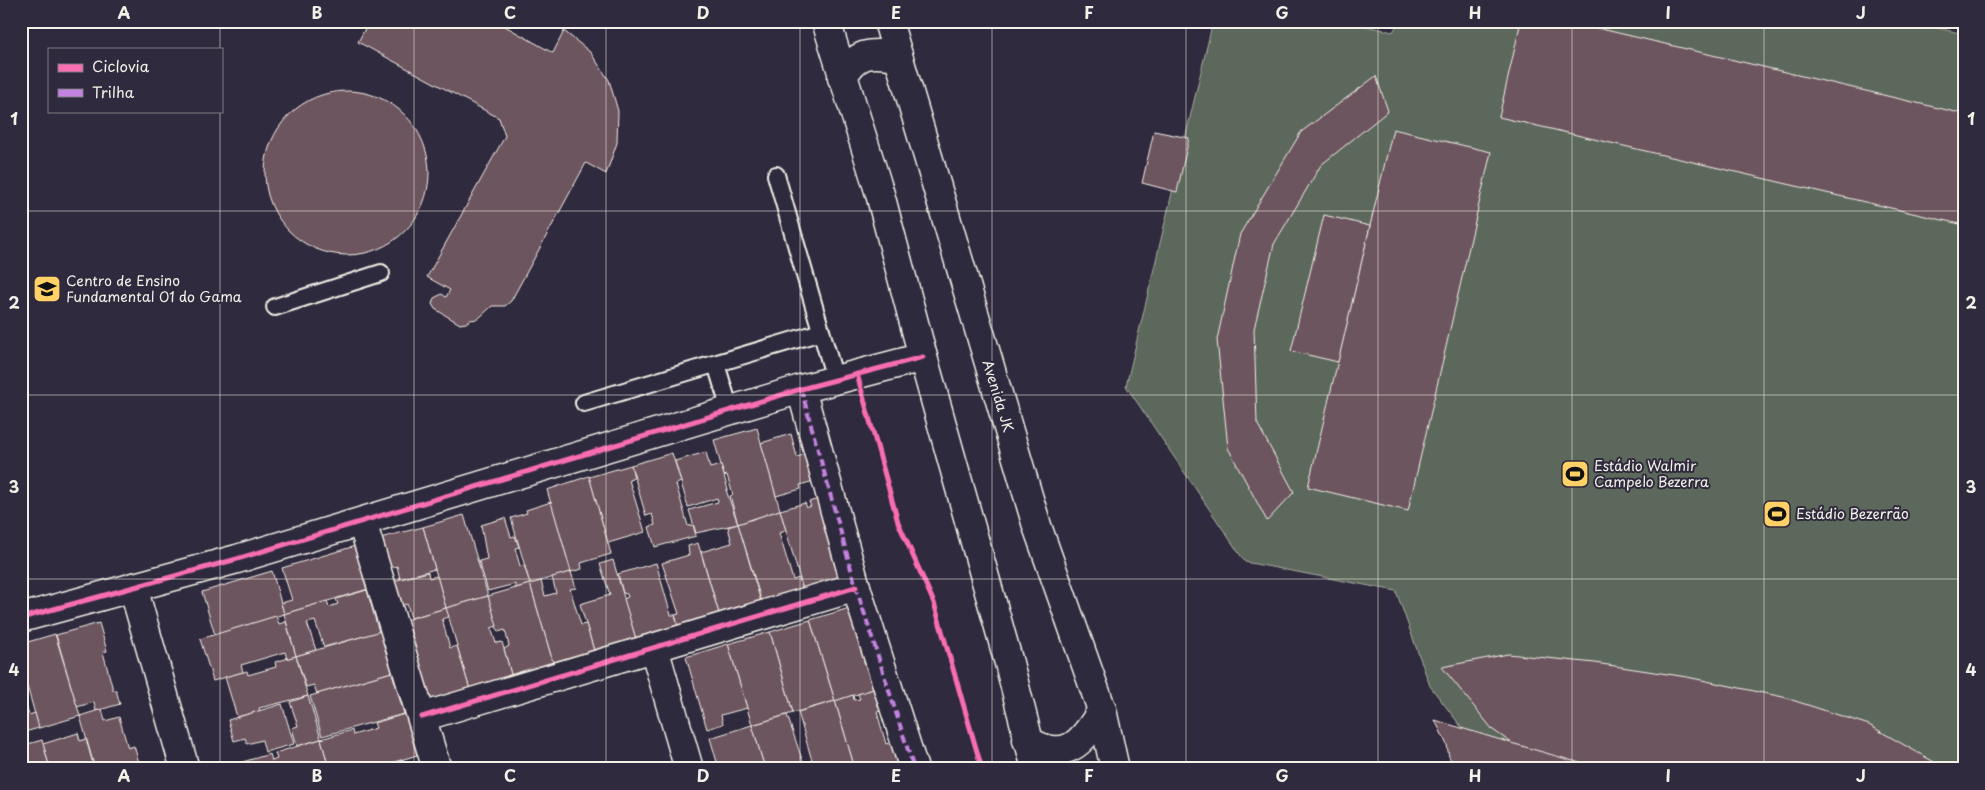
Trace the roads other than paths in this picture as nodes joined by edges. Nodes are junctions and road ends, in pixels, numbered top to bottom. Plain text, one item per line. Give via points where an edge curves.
1 (826, 21) edge
2 (888, 21) edge
3 (898, 56) junction
4 (842, 78) junction
5 (776, 175) dead end
6 (381, 273) dead end
7 (275, 307) dead end
8 (821, 332) junction
9 (923, 357) junction
10 (716, 364) junction
11 (835, 379) junction
12 (801, 389) junction
13 (584, 402) dead end
14 (730, 410) junction
15 (362, 522) junction
16 (133, 586) junction
17 (856, 587) junction
18 (21, 618) edge
19 (654, 648) junction
20 (1102, 710) junction
21 (422, 717) junction
22 (1027, 740) junction
23 (185, 769) edge
24 (437, 769) edge
25 (689, 769) edge
26 (914, 769) edge
27 (1036, 769) edge
28 (1115, 769) edge

1 - 4 street
2 - 3 street, Avenida JK
3 - 4 street via 864,56 850,63
3 - 20 street, Avenida JK via 1037,526
4 - 9 street via 880,194
5 - 8 lane
6 - 7 lane
8 - 10 lane
8 - 11 lane
9 - 11 street
9 - 22 street via 1009,663
10 - 13 lane
10 - 14 lane
11 - 12 street
12 - 14 street
12 - 17 street
14 - 15 street
15 - 16 street
15 - 21 street
16 - 18 street
16 - 23 street
17 - 19 street
17 - 26 street
19 - 21 street
19 - 25 street
20 - 22 street via 1081,740 1066,750 1043,750
20 - 28 street, Avenida JK
21 - 24 street
22 - 27 street

